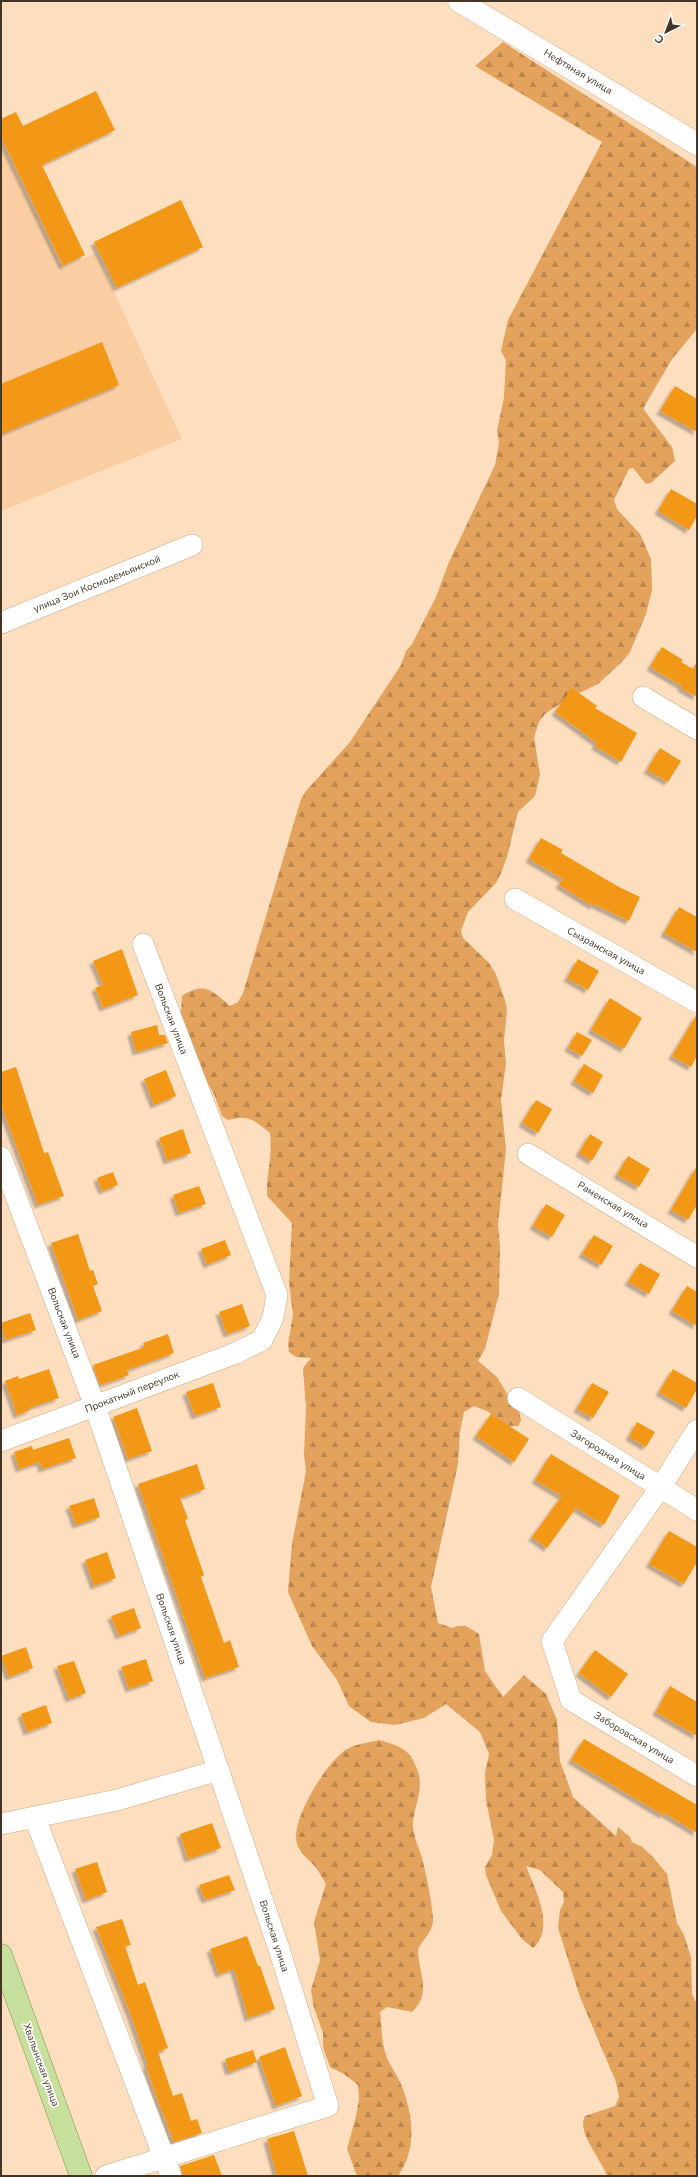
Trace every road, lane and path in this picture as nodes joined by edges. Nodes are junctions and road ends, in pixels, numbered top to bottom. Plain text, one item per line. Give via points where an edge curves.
1 (459, 1) edge
2 (697, 144) edge
3 (192, 545) dead end
4 (1, 623) edge
5 (643, 697) dead end
6 (697, 729) edge
7 (516, 899) dead end
8 (143, 944) dead end
9 (697, 1002) edge
10 (528, 1154) dead end
11 (1, 1157) edge
12 (697, 1257) edge
13 (262, 1340) joint
14 (518, 1398) dead end
15 (96, 1406) junction
16 (697, 1430) edge
17 (1, 1441) edge
18 (660, 1488) junction
19 (697, 1510) edge
20 (219, 1770) junction
21 (697, 1776) edge
22 (35, 1818) junction
23 (1, 1824) edge
24 (1, 1955) edge
25 (167, 2166) edge
26 (81, 2176) edge
27 (106, 2176) edge

1 - 2 street, Нефтяная улица
3 - 4 street, улица Зои Космодемьянской
5 - 6 street
7 - 9 street, Сызранская улица
8 - 13 street, Вольская улица via 277,1295 273,1318
10 - 12 street, Раменская улица
11 - 15 street, Вольская улица
13 - 15 street, Прокатный переулок via 236,1353
14 - 18 street, Загородная улица
15 - 17 street, Прокатный переулок
15 - 20 street, Вольская улица
16 - 18 street
18 - 19 street, Загородная улица
18 - 21 street, Заборовская улица via 552,1641 571,1700
20 - 22 street via 117,1800
20 - 25 street, Вольская улица via 328,2106
22 - 23 street
22 - 25 street
24 - 26 main road, Хвалынская улица
25 - 27 street

